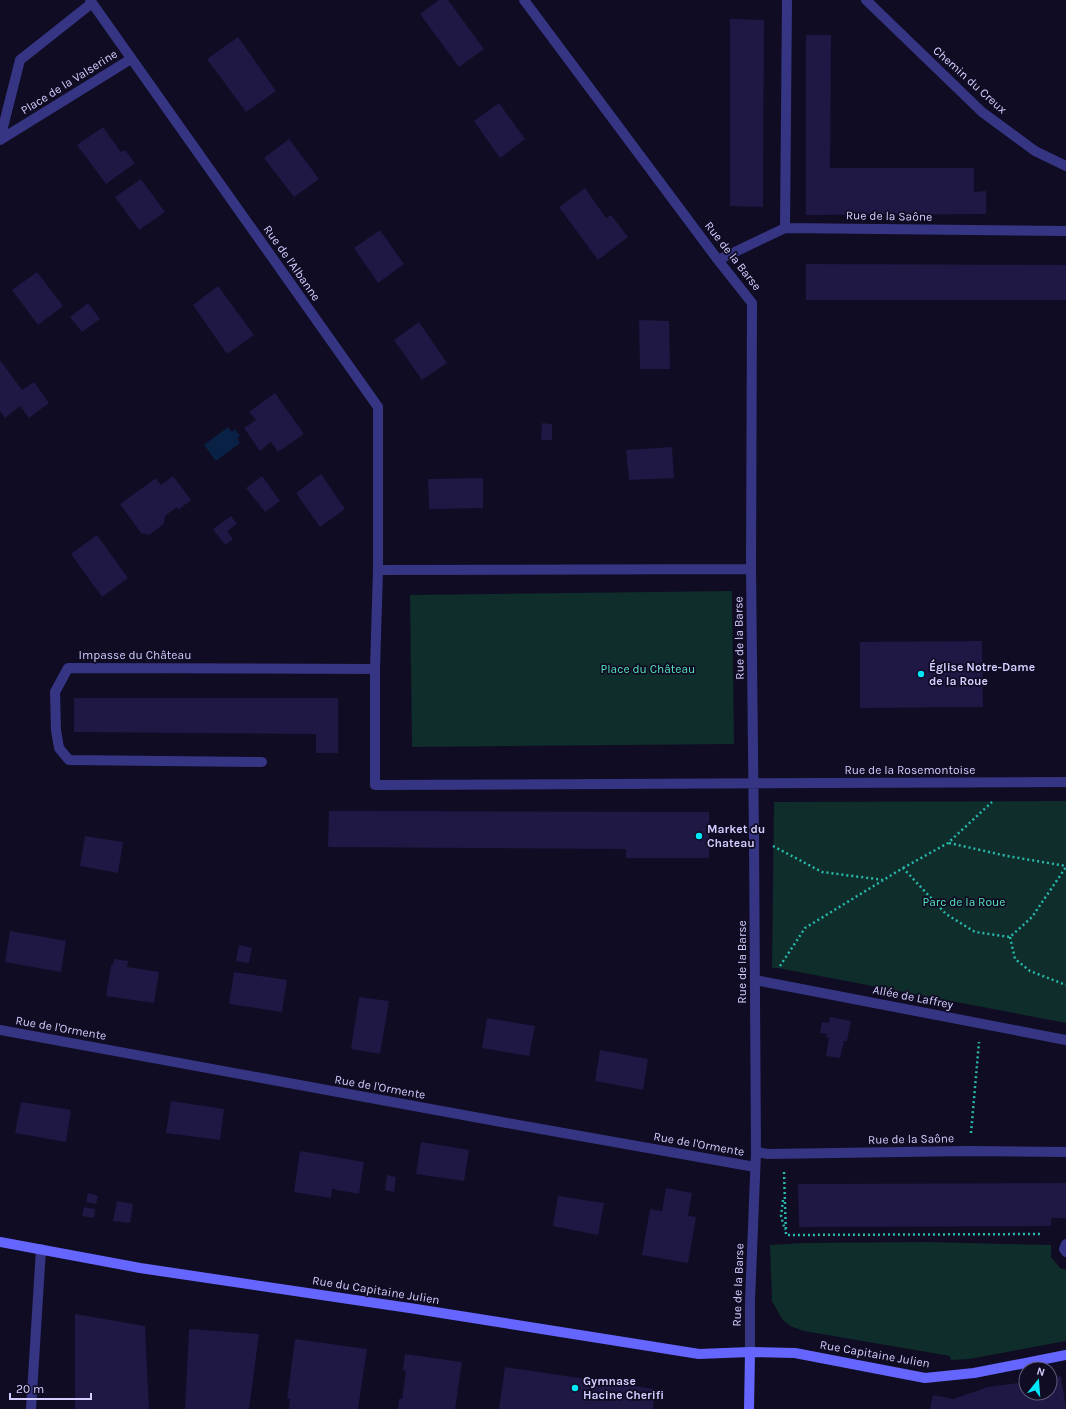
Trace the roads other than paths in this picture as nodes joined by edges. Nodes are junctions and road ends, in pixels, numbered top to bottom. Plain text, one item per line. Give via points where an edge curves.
1 (524, 0) edge
2 (787, 0) edge
3 (866, 0) edge
4 (91, 1) edge
5 (131, 59) junction
6 (0, 140) edge
7 (1066, 166) edge
8 (785, 228) junction
9 (1066, 231) edge
10 (718, 260) junction
11 (378, 570) junction
12 (751, 570) junction
13 (375, 669) junction
14 (262, 762) dead end
15 (1066, 782) edge
16 (753, 784) junction
17 (755, 980) junction
18 (0, 1030) edge
19 (1066, 1040) edge
20 (756, 1152) junction
21 (1066, 1152) edge
22 (755, 1167) junction
23 (0, 1242) edge
24 (1066, 1244) edge
25 (41, 1248) junction
26 (1066, 1252) edge
27 (750, 1352) junction
28 (1066, 1355) edge
29 (31, 1409) edge
30 (749, 1409) edge

1 - 10 street, Rue de la Barse
2 - 8 street
3 - 7 street, Chemin du Creux via 982,112 1035,151
4 - 5 street, Rue de l'Albanne
4 - 6 street, Place de la Valserine via 20,60
5 - 6 street, Place de la Valserine
5 - 11 street, Rue de l'Albanne via 378,407
8 - 9 street, Rue de la Saône
8 - 10 street, Rue de la Saône
10 - 12 street, Rue de la Barse via 752,303
11 - 12 street
11 - 13 street
12 - 16 street, Rue de la Barse
13 - 14 street, Impasse du Château via 68,668 55,692 58,748 69,760
13 - 16 street via 375,785
15 - 16 street, Rue de la Rosemontoise
16 - 17 street, Rue de la Barse
17 - 19 street, Allée de Laffrey
17 - 20 street, Rue de la Barse
18 - 22 street, Rue de l'Ormente
20 - 21 street, Rue de la Saône
20 - 22 street, Rue de la Barse
22 - 27 street, Rue de la Barse
23 - 25 street, Rue du Capitaine Julien
24 - 26 street
25 - 27 street, Rue du Capitaine Julien via 140,1268 699,1354
25 - 29 street
27 - 28 street, Rue Capitaine Julien via 795,1353 925,1378 974,1373
27 - 30 street

